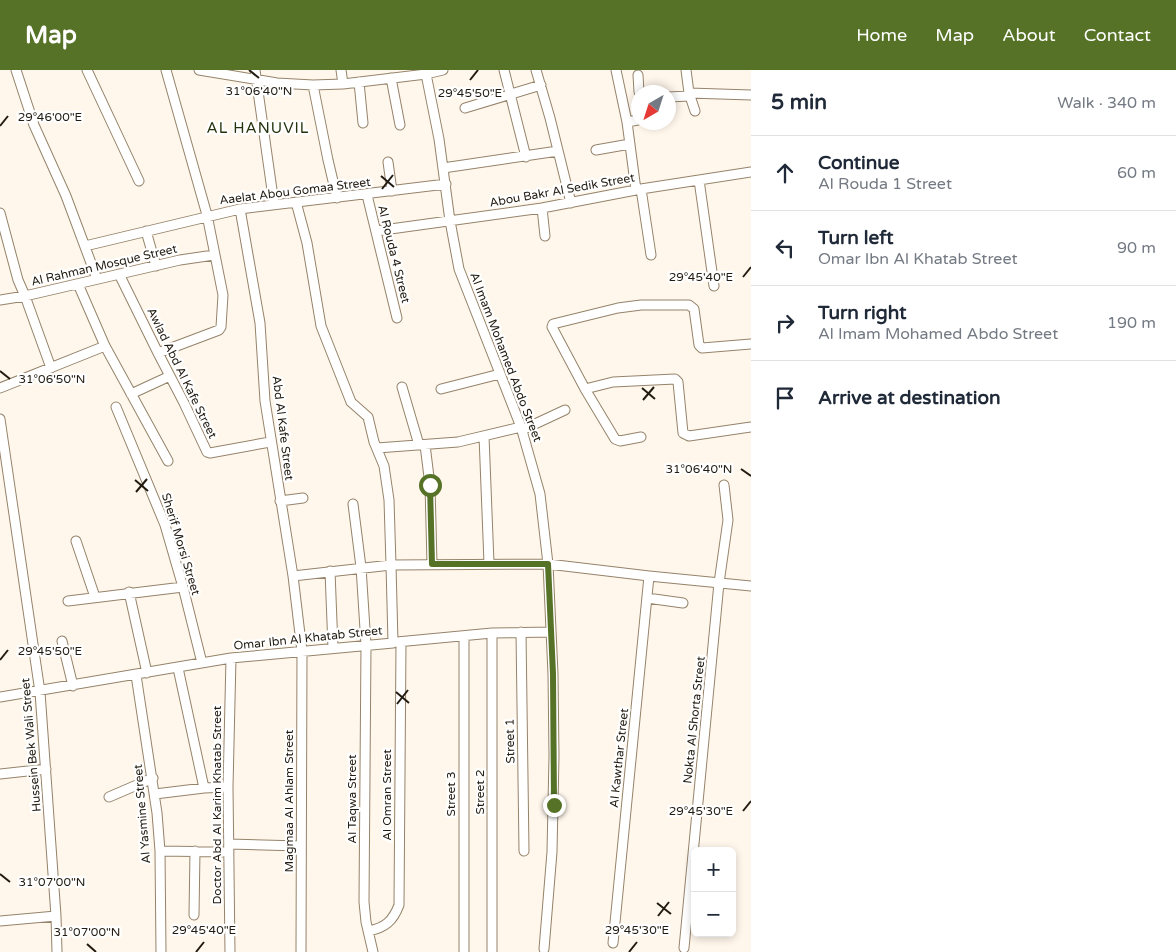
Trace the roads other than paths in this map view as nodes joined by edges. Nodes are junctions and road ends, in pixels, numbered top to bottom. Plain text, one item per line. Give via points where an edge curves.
1 (16, 70) edge
2 (87, 70) edge
3 (166, 70) edge
4 (199, 70) edge
5 (254, 70) edge
6 (341, 70) edge
7 (441, 70) edge
8 (504, 70) edge
9 (536, 70) edge
10 (616, 70) edge
11 (686, 70) edge
12 (213, 71) edge
13 (426, 74) junction
14 (396, 75) edge
15 (638, 75) dead end
16 (256, 80) junction
17 (359, 82) junction
18 (343, 84) junction
19 (313, 85) junction
20 (541, 85) junction
21 (639, 85) edge
22 (690, 94) junction
23 (511, 95) junction
24 (751, 95) edge
25 (676, 96) edge
26 (465, 108) dead end
27 (695, 112) dead end
28 (631, 121) edge
29 (363, 122) dead end
30 (627, 122) junction
31 (400, 125) dead end
32 (630, 144) junction
33 (596, 150) dead end
34 (558, 151) junction
35 (526, 156) junction
36 (388, 162) dead end
37 (443, 168) junction
38 (751, 172) edge
39 (698, 180) junction
40 (139, 181) dead end
41 (446, 184) junction
42 (639, 189) junction
43 (392, 191) junction
44 (367, 194) junction
45 (337, 198) junction
46 (296, 202) junction
47 (571, 203) junction
48 (274, 204) junction
49 (542, 208) junction
50 (240, 209) junction
51 (0, 213) edge
52 (207, 216) junction
53 (450, 221) junction
54 (146, 230) junction
55 (376, 231) junction
56 (545, 236) dead end
57 (85, 246) junction
58 (214, 255) junction
59 (651, 255) dead end
60 (156, 266) junction
61 (119, 274) junction
62 (97, 279) junction
63 (78, 284) junction
64 (714, 286) dead end
65 (25, 296) junction
66 (0, 300) edge
67 (397, 318) dead end
68 (751, 344) edge
69 (105, 346) junction
70 (158, 352) junction
71 (51, 368) junction
72 (500, 374) junction
73 (170, 376) junction
74 (402, 387) dead end
75 (0, 388) edge
76 (441, 388) dead end
77 (585, 389) junction
78 (131, 394) junction
79 (116, 407) dead end
80 (565, 410) dead end
81 (0, 419) edge
82 (751, 427) edge
83 (522, 429) junction
84 (484, 436) junction
85 (640, 438) dead end
86 (270, 442) junction
87 (422, 445) junction
88 (377, 448) junction
89 (168, 461) dead end
90 (724, 485) dead end
91 (303, 498) dead end
92 (280, 501) junction
93 (353, 504) dead end
94 (76, 541) dead end
95 (489, 563) junction
96 (391, 564) junction
97 (432, 564) junction
98 (548, 564) junction
99 (362, 567) junction
100 (330, 571) junction
101 (293, 576) junction
102 (649, 576) junction
103 (719, 584) junction
104 (751, 586) edge
105 (183, 587) junction
106 (129, 592) junction
107 (95, 597) junction
108 (647, 598) junction
109 (68, 601) dead end
110 (683, 603) dead end
111 (521, 632) junction
112 (551, 632) junction
113 (492, 633) junction
114 (464, 636) junction
115 (62, 640) dead end
116 (397, 642) junction
117 (366, 645) junction
118 (333, 648) junction
119 (302, 651) junction
120 (231, 658) junction
121 (202, 663) junction
122 (178, 668) junction
123 (147, 673) junction
124 (136, 675) junction
125 (73, 686) junction
126 (40, 692) junction
127 (0, 697) edge
128 (46, 769) junction
129 (0, 774) edge
130 (153, 778) junction
131 (228, 787) junction
132 (204, 788) junction
133 (155, 794) junction
134 (109, 797) dead end
135 (301, 846) junction
136 (229, 848) junction
137 (160, 851) junction
138 (195, 851) junction
139 (524, 851) dead end
140 (194, 915) dead end
141 (56, 916) junction
142 (0, 921) edge
143 (368, 931) junction
144 (613, 943) dead end
145 (684, 948) dead end
146 (544, 949) dead end
147 (57, 952) edge
148 (161, 952) edge
149 (230, 952) edge
150 (301, 952) edge
151 (373, 952) edge
152 (464, 952) edge
153 (492, 952) edge

1 - 57 street via 34,125
2 - 40 street
3 - 52 street
4 - 12 street
5 - 16 street
6 - 18 street
7 - 13 street
8 - 23 street
9 - 20 street
10 - 30 street
11 - 22 street
12 - 16 street
13 - 14 street
13 - 37 street, Al Imam Mohamed Abdo Street
14 - 17 street
14 - 31 street
15 - 21 street
16 - 19 street
16 - 48 street
17 - 18 street
17 - 29 street
18 - 19 street
19 - 45 street
20 - 23 street
20 - 34 street
22 - 24 street
22 - 25 street
22 - 27 street
23 - 26 street
23 - 35 street
28 - 30 street
30 - 32 street
32 - 33 street
32 - 42 street
34 - 35 street
34 - 47 street
35 - 37 street
36 - 43 street
37 - 41 street, Al Imam Mohamed Abdo Street
38 - 39 street, Abou Bakr Al Sedik Street
39 - 42 street, Abou Bakr Al Sedik Street
39 - 64 street
41 - 43 street, Aaelat Abou Gomaa Street
41 - 53 street, Al Imam Mohamed Abdo Street
42 - 47 street, Abou Bakr Al Sedik Street
42 - 59 street
43 - 44 street, Aaelat Abou Gomaa Street
44 - 45 street, Aaelat Abou Gomaa Street
44 - 55 street, Al Rouda 4 Street
45 - 46 street, Aaelat Abou Gomaa Street
46 - 48 street, Aaelat Abou Gomaa Street
46 - 88 street, Omar Ibn Al Khatab Street via 307,243 321,326 352,402 368,417
47 - 49 street, Abou Bakr Al Sedik Street
48 - 50 street, Aaelat Abou Gomaa Street
49 - 53 street, Abou Bakr Al Sedik Street
49 - 56 street
50 - 52 street, Aaelat Abou Gomaa Street
50 - 86 street, Abd Al Kafe Street via 260,323
51 - 65 street
52 - 54 street, Aaelat Abou Gomaa Street
52 - 58 street
53 - 55 street, Abou Bakr Al Sedik Street
53 - 72 street, Al Imam Mohamed Abdo Street via 461,274
54 - 57 street, Aaelat Abou Gomaa Street
54 - 60 street
55 - 67 street, Al Rouda 4 Street
57 - 62 street
58 - 60 street, Al Rahman Mosque Street
58 - 70 street via 223,295 221,327
60 - 61 street, Al Rahman Mosque Street
61 - 62 street, Al Rahman Mosque Street
61 - 70 street, Awlad Abd Al Kafe Street
62 - 63 street, Al Rahman Mosque Street
63 - 65 street, Al Rahman Mosque Street
63 - 69 street
65 - 66 street, Al Rahman Mosque Street
65 - 71 street
68 - 77 street via 702,348 694,309 689,305 618,308 554,323 552,325
69 - 71 street
69 - 78 street
70 - 73 street, Awlad Abd Al Kafe Street
71 - 75 street
72 - 76 street
72 - 83 street, Al Imam Mohamed Abdo Street
73 - 78 street
73 - 86 street, Awlad Abd Al Kafe Street via 208,453
74 - 87 street
77 - 82 street via 613,382 675,379 686,436
77 - 85 street via 615,439
78 - 89 street
79 - 105 street, Sherif Morsi Street via 162,515
80 - 83 street
81 - 126 street, Hussein Bek Wali Street
83 - 84 street
83 - 98 street, Al Imam Mohamed Abdo Street via 540,494
84 - 87 street
84 - 95 street
86 - 92 street, Abd Al Kafe Street
87 - 88 street
87 - 97 street via 430,485
88 - 96 street, Omar Ibn Al Khatab Street via 384,466 389,500
90 - 103 street, Nokta Al Shorta Street via 728,520
91 - 92 street
92 - 101 street, Abd Al Kafe Street
93 - 99 street, Al Taqwa Street
94 - 107 street
95 - 97 street
95 - 98 street
96 - 97 street
96 - 99 street
96 - 116 street, Omar Ibn Al Khatab Street
98 - 102 street
98 - 112 street, Al Imam Mohamed Abdo Street
99 - 100 street
99 - 117 street, Al Taqwa Street
100 - 101 street
100 - 118 street
101 - 119 street, Abd Al Kafe Street
102 - 103 street
102 - 108 street, Al Kawthar Street
103 - 104 street
103 - 145 street, Nokta Al Shorta Street
105 - 106 street
105 - 121 street, Sherif Morsi Street
106 - 107 street
106 - 123 street
107 - 109 street
108 - 110 street
108 - 144 street, Al Kawthar Street
111 - 112 street
111 - 113 street
111 - 139 street, Street 1
112 - 146 street, Al Imam Mohamed Abdo Street via 554,805
113 - 114 street
113 - 153 street, Street 2
114 - 116 street
114 - 152 street, Street 3
115 - 125 street
116 - 117 street, Omar Ibn Al Khatab Street
116 - 143 street, Al Omran Street via 399,905 388,924
117 - 118 street, Omar Ibn Al Khatab Street
117 - 143 street, Al Taqwa Street via 364,902
118 - 119 street, Omar Ibn Al Khatab Street
119 - 120 street, Omar Ibn Al Khatab Street
119 - 135 street, Magmaa Al Ahlam Street
120 - 121 street, Omar Ibn Al Khatab Street
120 - 131 street, Doctor Abd Al Karim Khatab Street
121 - 122 street, Omar Ibn Al Khatab Street
122 - 123 street, Omar Ibn Al Khatab Street
122 - 132 street
123 - 124 street, Omar Ibn Al Khatab Street
124 - 125 street, Omar Ibn Al Khatab Street
124 - 130 street, Al Yasmine Street
125 - 126 street, Omar Ibn Al Khatab Street
126 - 127 street, Omar Ibn Al Khatab Street
126 - 128 street, Hussein Bek Wali Street
128 - 129 street
128 - 141 street, Hussein Bek Wali Street
130 - 133 street, Al Yasmine Street
130 - 134 street
131 - 132 street
131 - 136 street, Doctor Abd Al Karim Khatab Street
132 - 133 street
133 - 137 street, Al Yasmine Street
135 - 136 street
135 - 150 street, Magmaa Al Ahlam Street
136 - 138 street
136 - 149 street, Doctor Abd Al Karim Khatab Street
137 - 138 street
137 - 148 street, Al Yasmine Street
138 - 140 street
141 - 142 street
141 - 147 street, Hussein Bek Wali Street
143 - 151 street, Al Taqwa Street

